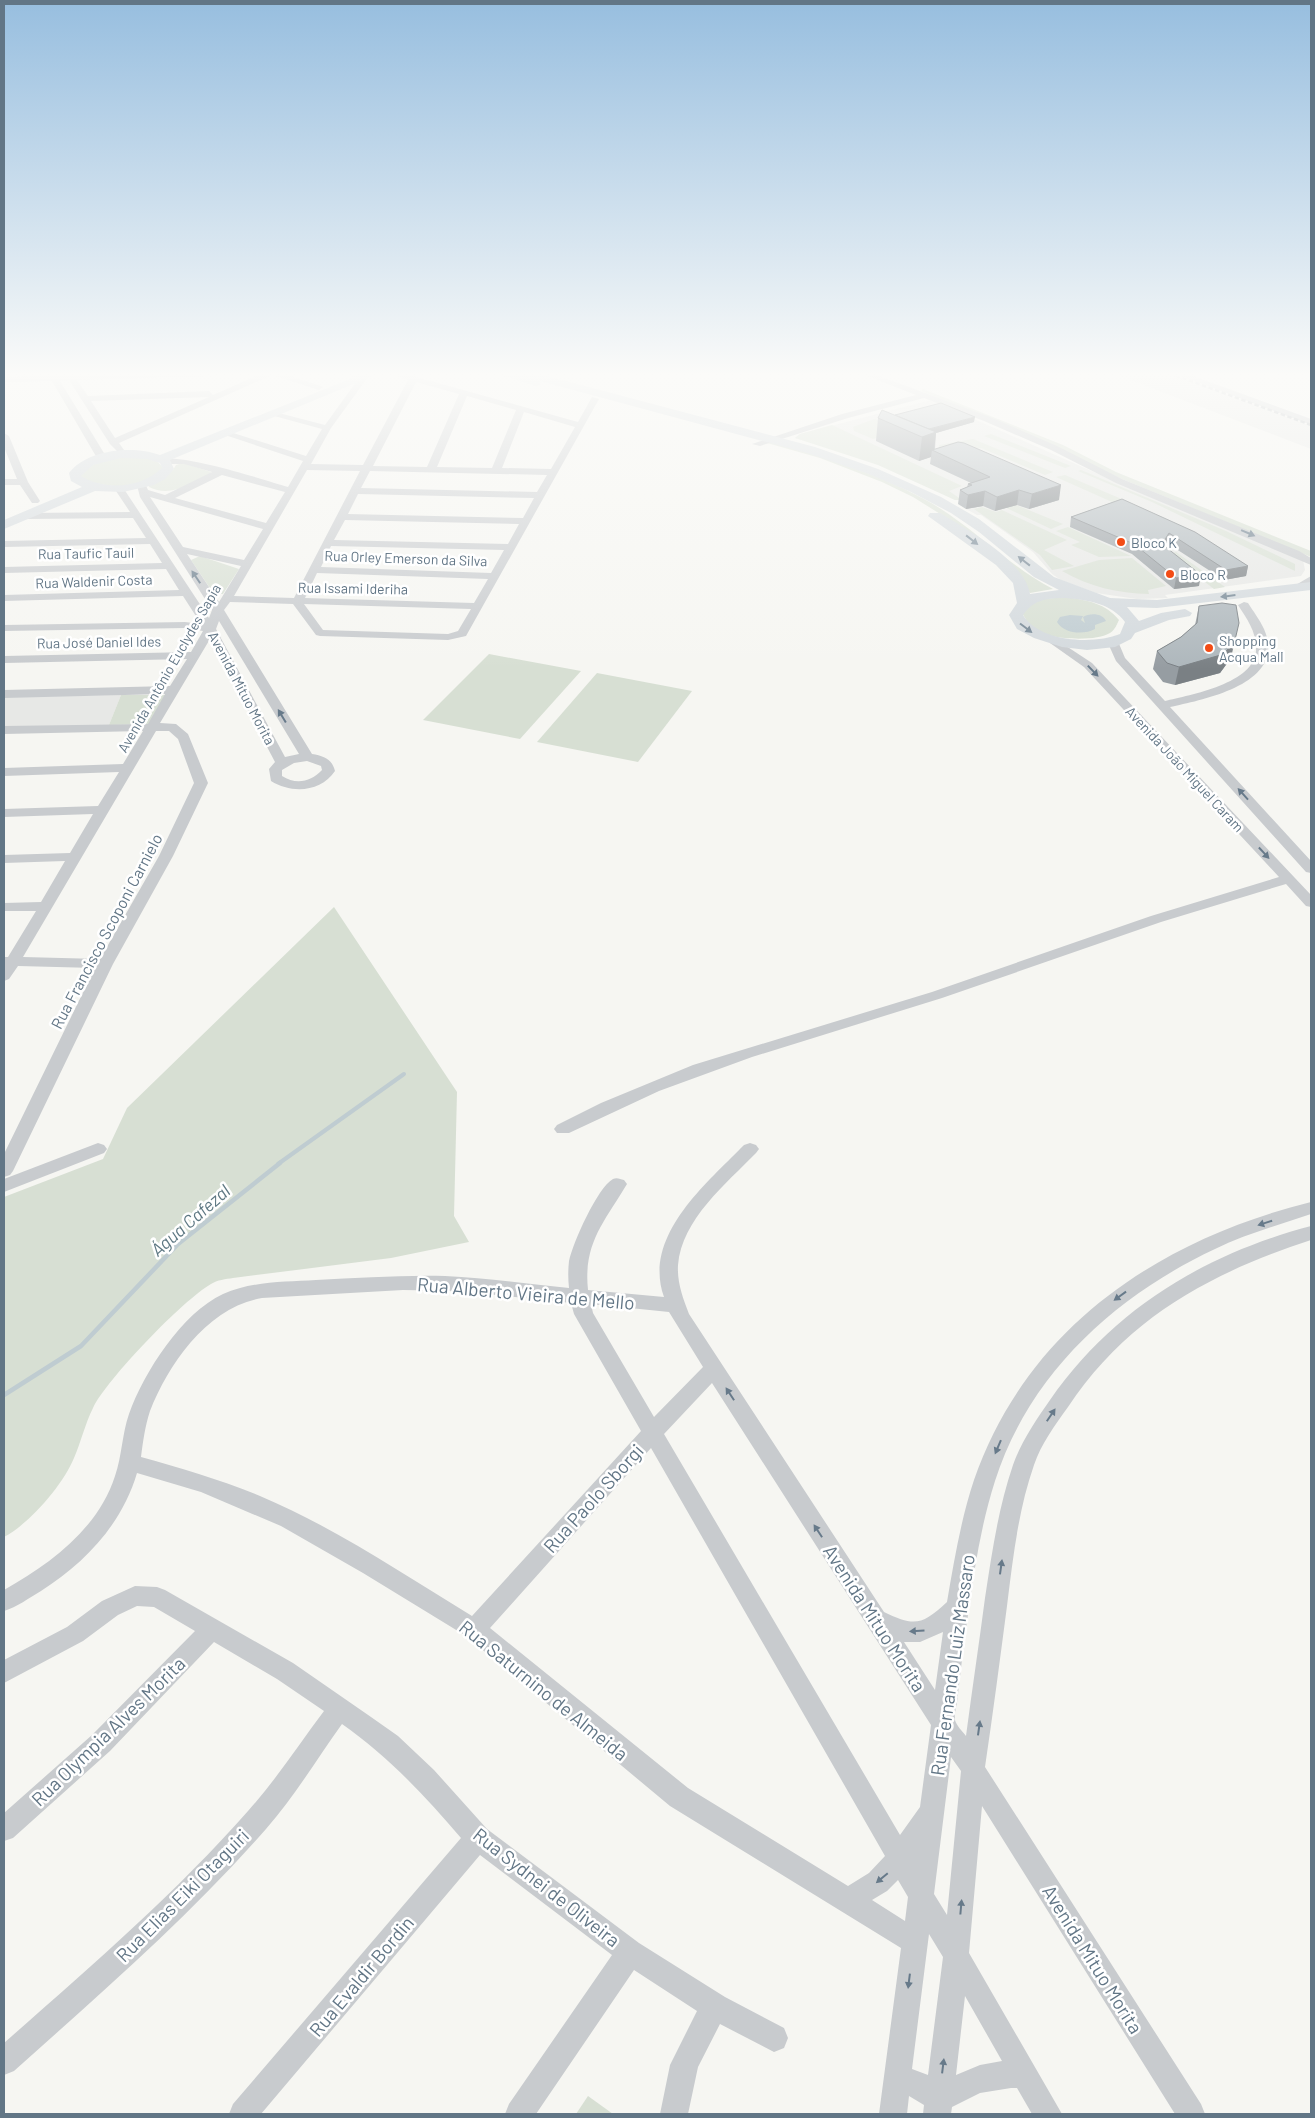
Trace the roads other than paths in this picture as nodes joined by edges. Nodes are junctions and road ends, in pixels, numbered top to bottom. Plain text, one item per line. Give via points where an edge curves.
1 (18, 472) edge
2 (76, 472) edge
3 (166, 472) edge
4 (220, 472) joint
5 (302, 472) edge
6 (365, 472) edge
7 (549, 472) edge
8 (554, 472) joint
9 (846, 472) edge
10 (873, 472) edge
11 (1100, 472) edge
12 (1121, 472) edge
13 (4, 482) edge
14 (23, 482) junction
15 (80, 483) junction
16 (94, 487) junction
17 (118, 488) junction
18 (143, 489) junction
19 (291, 491) junction
20 (355, 491) junction
21 (541, 495) junction
22 (166, 498) junction
23 (906, 499) dead end
24 (34, 500) junction
25 (921, 508) dead end
26 (4, 513) edge
27 (136, 515) junction
28 (26, 516) junction
29 (344, 517) junction
30 (527, 521) junction
31 (4, 525) edge
32 (269, 527) junction
33 (152, 541) junction
34 (328, 543) junction
35 (4, 544) edge
36 (512, 547) junction
37 (177, 548) junction
38 (1311, 550) edge
39 (1311, 562) edge
40 (247, 564) junction
41 (168, 566) junction
42 (4, 570) edge
43 (314, 570) junction
44 (496, 576) junction
45 (1311, 579) edge
46 (1305, 587) edge
47 (186, 593) junction
48 (1091, 597) junction
49 (1311, 597) edge
50 (4, 598) edge
51 (227, 599) junction
52 (297, 602) junction
53 (1107, 602) junction
54 (1024, 603) junction
55 (1244, 605) junction
56 (479, 606) junction
57 (218, 610) junction
58 (4, 628) edge
59 (210, 629) junction
60 (1130, 630) junction
61 (1054, 641) junction
62 (1113, 641) junction
63 (194, 656) junction
64 (4, 659) edge
65 (174, 690) junction
66 (4, 694) edge
67 (1162, 705) junction
68 (152, 726) junction
69 (4, 730) edge
70 (307, 757) junction
71 (282, 763) junction
72 (128, 768) junction
73 (4, 772) edge
74 (103, 810) junction
75 (4, 813) edge
76 (76, 857) junction
77 (4, 859) edge
78 (1310, 867) edge
79 (1289, 879) junction
80 (1311, 903) edge
81 (47, 906) junction
82 (4, 907) edge
83 (8, 961) edge
84 (105, 964) junction
85 (4, 976) edge
86 (563, 1130) dead end
87 (98, 1149) dead end
88 (750, 1150) dead end
89 (4, 1171) edge
90 (618, 1184) dead end
91 (4, 1186) edge
92 (1311, 1208) edge
93 (1311, 1233) edge
94 (578, 1296) junction
95 (674, 1305) junction
96 (714, 1368) junction
97 (652, 1433) junction
98 (129, 1462) junction
99 (4, 1601) edge
100 (956, 1607) junction
101 (873, 1616) junction
102 (211, 1630) junction
103 (474, 1630) junction
104 (4, 1672) edge
105 (339, 1710) junction
106 (943, 1724) junction
107 (973, 1769) junction
108 (932, 1811) junction
109 (4, 1829) edge
110 (478, 1838) junction
111 (900, 1857) junction
112 (922, 1894) junction
113 (849, 1900) junction
114 (914, 1941) junction
115 (630, 1952) junction
116 (956, 1956) junction
117 (715, 2007) junction
118 (774, 2038) dead end
119 (4, 2061) edge
120 (1025, 2074) junction
121 (897, 2080) junction
122 (938, 2107) edge
123 (243, 2114) edge
124 (519, 2114) edge
125 (674, 2114) edge
126 (893, 2114) edge
127 (1048, 2114) edge
128 (1191, 2114) edge

1 - 14 street
2 - 15 main road via 75,478
3 - 18 main road
4 - 19 street
4 - 22 street
5 - 19 street, Avenida Antônio Euclydes Sapia
6 - 20 street
7 - 8 street
8 - 21 street
9 - 23 main road
48 -> 10 main road via 1048,580 973,521
11 -> 39 street via 1295,552
12 - 38 street
13 - 14 street
14 - 24 street
15 - 16 main road
15 - 24 main road
16 - 17 main road
16 - 28 main road
17 - 18 main road
17 - 27 street, Avenida Mituo Morita
18 - 22 street
18 - 37 street, Avenida Mituo Morita
19 - 32 street, Avenida Antônio Euclydes Sapia
20 - 21 street
20 - 29 street
21 - 30 street
22 - 32 street
24 - 26 main road
25 -> 54 main road via 958,530 1002,564 1020,582
27 - 28 street
27 - 33 street, Avenida Mituo Morita
28 - 31 main road
29 - 30 street
29 - 34 street
30 - 36 street
32 - 40 street, Avenida Antônio Euclydes Sapia
33 - 35 street
33 - 41 street, Avenida Mituo Morita
34 - 36 street
34 - 43 street
36 - 44 street
37 - 40 street
57 -> 37 street, Avenida Mituo Morita
40 - 51 street, Avenida Antônio Euclydes Sapia
41 - 42 street, Rua Taufic Tauil
41 - 47 street, Avenida Mituo Morita
43 - 44 street, Rua Orley Emerson da Silva
43 - 52 street
44 - 56 street
45 - 46 street
46 -> 53 main road via 1157,604
47 - 50 street, Rua Waldenir Costa
47 - 59 street, Avenida Mituo Morita
48 - 53 main road
48 - 54 main road via 1054,594
49 - 55 main road
51 - 52 street, Rua Issami Ideriha
51 - 57 street, Avenida Antônio Euclydes Sapia
52 - 56 street, Rua Issami Ideriha
52 - 56 street via 320,633 457,636
53 - 60 main road via 1130,617
54 -> 61 main road via 1016,616 1019,623 1027,630
55 - 60 main road via 1166,616
55 - 67 street via 1255,619 1264,647 1263,657 1254,670 1240,682 1224,689
57 - 59 street, Avenida Antônio Euclydes Sapia
70 -> 57 street, Avenida Mituo Morita
58 - 59 street via 185,625
59 - 63 street, Avenida Antônio Euclydes Sapia
59 - 71 street, Avenida Mituo Morita
60 - 62 main road
61 - 62 main road via 1091,645
61 -> 79 street, Avenida João Miguel Caram via 1088,665
62 - 67 street, Avenida João Miguel Caram via 1120,659
63 - 64 street, Rua José Daniel Ides
63 - 65 street, Avenida Antônio Euclydes Sapia
65 - 66 street
65 - 68 street, Avenida Antônio Euclydes Sapia
78 -> 67 street, Avenida João Miguel Caram
68 - 69 street
68 - 72 street, Avenida Antônio Euclydes Sapia
68 - 84 street, Rua Francisco Scoponi Carnielo via 178,730 184,737 201,783 166,856
70 - 71 street
70 - 71 street via 320,759 327,764 329,771 320,780 308,784 285,784 276,778 275,769
72 - 73 street
72 - 74 street, Avenida Antônio Euclydes Sapia
74 - 75 street
74 - 76 street, Avenida Antônio Euclydes Sapia
76 - 77 street
76 - 81 street, Avenida Antônio Euclydes Sapia
79 - 80 street, Avenida João Miguel Caram
79 - 86 street via 1217,900 907,1005 729,1059 642,1091
81 - 82 street
81 - 83 street, Avenida Antônio Euclydes Sapia
83 - 84 street
83 - 85 street, Avenida Antônio Euclydes Sapia
84 - 89 street, Rua Francisco Scoponi Carnielo
87 - 91 street
88 - 95 street, Avenida Mituo Morita via 696,1208 674,1240 667,1272
90 - 94 street via 597,1214 578,1259
92 -> 100 street, Rua Fernando Luiz Massaro via 1210,1243 1165,1266 1090,1318 1050,1359 1020,1401 992,1459 971,1528
107 -> 93 street, Rua Fernando Luiz Massaro via 1007,1522 1024,1464 1044,1425 1074,1381 1112,1339 1150,1307 1191,1281 1256,1251
94 - 95 street, Rua Alberto Vieira de Mello
94 - 97 street via 591,1327
94 - 98 street, Rua Alberto Vieira de Mello via 430,1282 306,1288 228,1299 213,1309 189,1334 153,1386 140,1412
95 - 96 street, Avenida Mituo Morita
96 - 97 street, Rua Paolo Sborgi
101 -> 96 street, Avenida Mituo Morita
97 - 103 street, Rua Paolo Sborgi
97 - 111 street
98 - 99 street, Rua Alberto Vieira de Mello via 111,1509 82,1547
98 - 103 street, Rua Saturnino de Almeida via 205,1484 283,1517 371,1566
100 -> 101 street via 928,1631 892,1629
100 - 106 street, Rua Fernando Luiz Massaro
101 - 106 street, Avenida Mituo Morita
102 - 104 street, Rua Sydnei de Oliveira via 157,1597 136,1596 110,1608 75,1634
102 - 105 street, Rua Sydnei de Oliveira via 285,1671
102 - 109 street, Rua Olympia Alves Morita via 101,1743
103 - 113 street, Rua Saturnino de Almeida via 679,1797
105 - 110 street, Rua Sydnei de Oliveira via 389,1744 447,1800
105 - 119 street, Rua Elias Eiki Otaguiri via 258,1819 183,1898
106 - 107 street, Avenida Mituo Morita
106 - 108 street, Rua Fernando Luiz Massaro
116 -> 107 street, Rua Fernando Luiz Massaro
107 - 128 street, Avenida Mituo Morita
108 - 111 street
108 - 112 street, Rua Fernando Luiz Massaro
110 - 115 street, Rua Sydnei de Oliveira
110 - 123 street, Rua Evaldir Bordin
111 - 112 street
111 -> 113 street via 878,1882
112 - 114 street, Rua Fernando Luiz Massaro
112 - 116 street
113 - 114 street, Rua Saturnino de Almeida
114 -> 121 street, Rua Fernando Luiz Massaro
115 - 117 street, Rua Sydnei de Oliveira
115 - 124 street
116 - 120 street
122 -> 116 street, Rua Fernando Luiz Massaro
117 - 118 street, Rua Sydnei de Oliveira
117 - 125 street via 684,2065
120 - 122 street via 999,2074 971,2080
120 - 127 street
121 - 122 street via 925,2088
121 - 126 street, Rua Fernando Luiz Massaro

